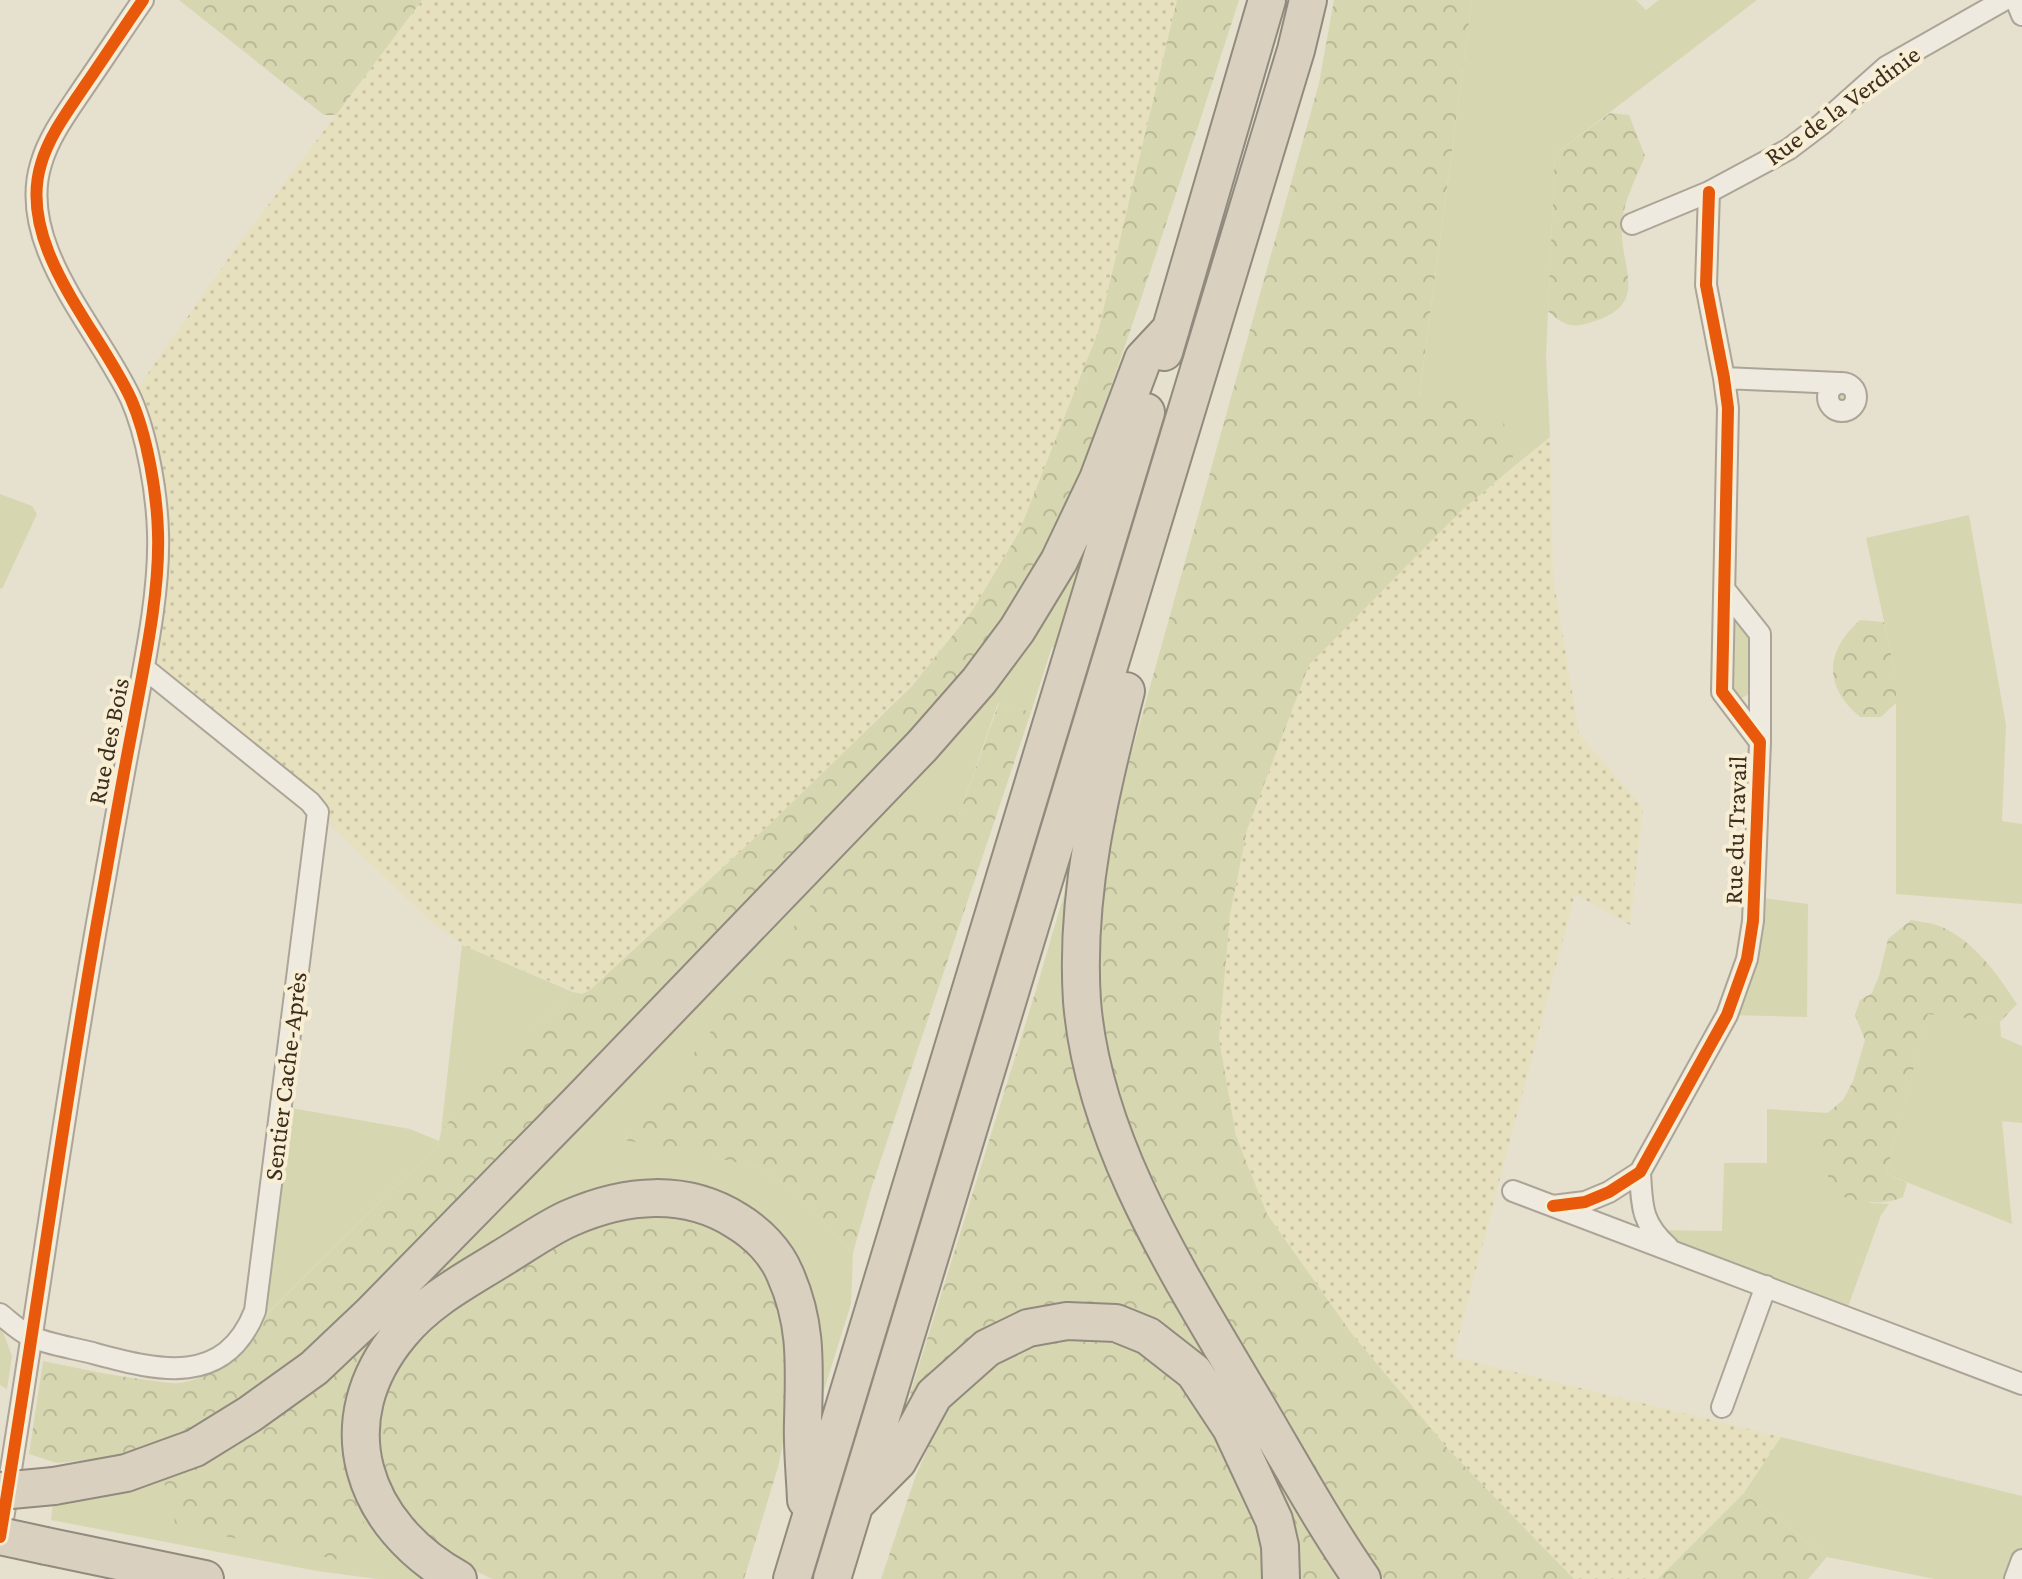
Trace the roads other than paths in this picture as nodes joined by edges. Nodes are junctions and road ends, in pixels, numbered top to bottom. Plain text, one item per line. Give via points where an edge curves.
1 (143, 0) edge
2 (1267, 0) edge
3 (1308, 0) edge
4 (2004, 0) edge
5 (2016, 0) edge
6 (2022, 15) edge
7 (1709, 192) junction
8 (1632, 224) dead end
9 (1171, 329) junction
10 (1724, 378) junction
11 (1834, 390) dead end
12 (1136, 580) junction
13 (1725, 590) junction
14 (144, 668) junction
15 (1760, 742) junction
16 (1640, 1172) junction
17 (1513, 1191) dead end
18 (1553, 1206) junction
19 (1670, 1250) junction
20 (1766, 1286) junction
21 (0, 1314) edge
22 (30, 1336) junction
23 (2022, 1384) edge
24 (1722, 1407) dead end
25 (0, 1491) edge
26 (854, 1505) junction
27 (807, 1529) junction
28 (0, 1536) edge
29 (2022, 1560) edge
30 (205, 1579) edge
31 (458, 1579) edge
32 (792, 1579) edge
33 (832, 1579) edge
34 (1281, 1579) edge
35 (1362, 1579) edge
36 (2015, 1579) edge

1 - 14 street, Rue des Bois via 59,126 42,160 37,197 50,258 112,363 140,424 158,530
2 - 9 highway
3 - 12 highway
4 - 7 street, Rue de la Verdinie via 1886,67 1789,149
5 - 6 street
7 - 8 street, Rue de la Verdinie
7 - 10 street, Rue du Travail via 1706,285
9 - 25 highway, bridge via 1143,359 1098,479 1059,561 979,681 371,1314 314,1368 195,1448 126,1473
9 - 27 highway
10 - 11 street via 1812,382
10 - 13 street, Rue du Travail
12 - 26 highway
12 - 35 highway via 1139,643 1094,827 1083,897 1082,1003 1088,1041 1135,1191
13 - 15 street, Rue du Travail via 1760,634
13 - 15 street, Rue du Travail via 1722,692
14 - 22 street, Rue des Bois
14 - 22 street, Sentier Cache-Après via 318,812 255,1311 229,1352 174,1369
15 - 16 street, Rue du Travail via 1747,959 1727,1015
16 - 18 street, Rue du Travail via 1585,1202
16 - 19 street via 1644,1217
17 - 18 street
18 - 19 street
19 - 20 street
20 - 23 street
20 - 24 street
21 - 22 street
22 - 28 street, Rue des Bois
26 - 33 highway
26 - 34 highway via 898,1461 934,1395 987,1348 1028,1328 1067,1321 1116,1323 1148,1336 1194,1372 1231,1428 1274,1520
27 - 31 highway via 803,1326 785,1273 772,1251 725,1213 667,1197 629,1199 569,1218 440,1296 402,1332 377,1366 361,1421 366,1476 399,1535
27 - 32 highway
28 - 30 highway, bridge
29 - 36 street

